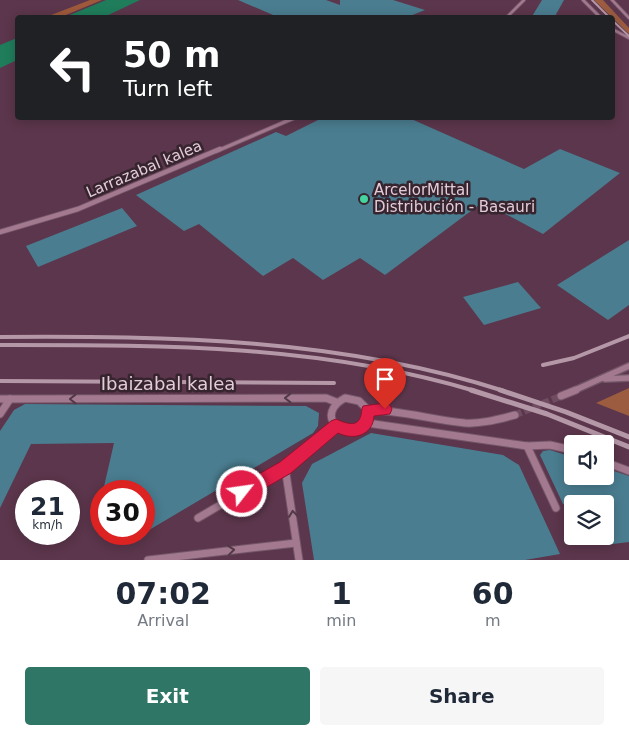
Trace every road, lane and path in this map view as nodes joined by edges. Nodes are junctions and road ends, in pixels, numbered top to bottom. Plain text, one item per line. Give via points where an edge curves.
1 (524, 0) edge
2 (583, 0) edge
3 (612, 0) edge
4 (509, 15) edge
5 (598, 15) edge
6 (629, 18) edge
7 (615, 31) edge
8 (629, 38) edge
9 (289, 120) edge
10 (0, 232) edge
11 (629, 366) edge
12 (629, 378) edge
13 (599, 380) junction
14 (561, 396) tunnel mouth
15 (0, 399) edge
16 (10, 399) junction
17 (336, 402) junction
18 (368, 410) junction
19 (0, 414) edge
20 (515, 415) tunnel mouth
21 (367, 423) junction
22 (336, 426) junction
23 (527, 446) junction
24 (564, 447) edge
25 (614, 465) edge
26 (285, 468) junction
27 (629, 471) edge
28 (556, 508) dead end
29 (198, 518) dead end
30 (296, 543) junction
31 (148, 560) edge
32 (299, 560) edge

1 - 4 street
2 - 5 street
3 - 6 street
7 - 8 street
9 - 10 street, Larrazabal kalea via 78,209
11 - 13 street
12 - 13 street
13 - 14 street
15 - 16 street, Ibaizabal kalea
17 -> 16 street, Ibaizabal kalea via 326,398
16 - 19 street
17 - 18 street via 345,398 357,399
17 - 22 street via 332,406 331,417
18 - 20 street via 385,409 466,423 482,423
18 - 21 street
21 - 22 street via 353,431
21 - 23 street
22 - 26 street
23 - 24 street via 546,443
23 - 28 street
25 - 27 street
26 - 29 street
30 -> 26 street
31 -> 30 street
30 - 32 street

